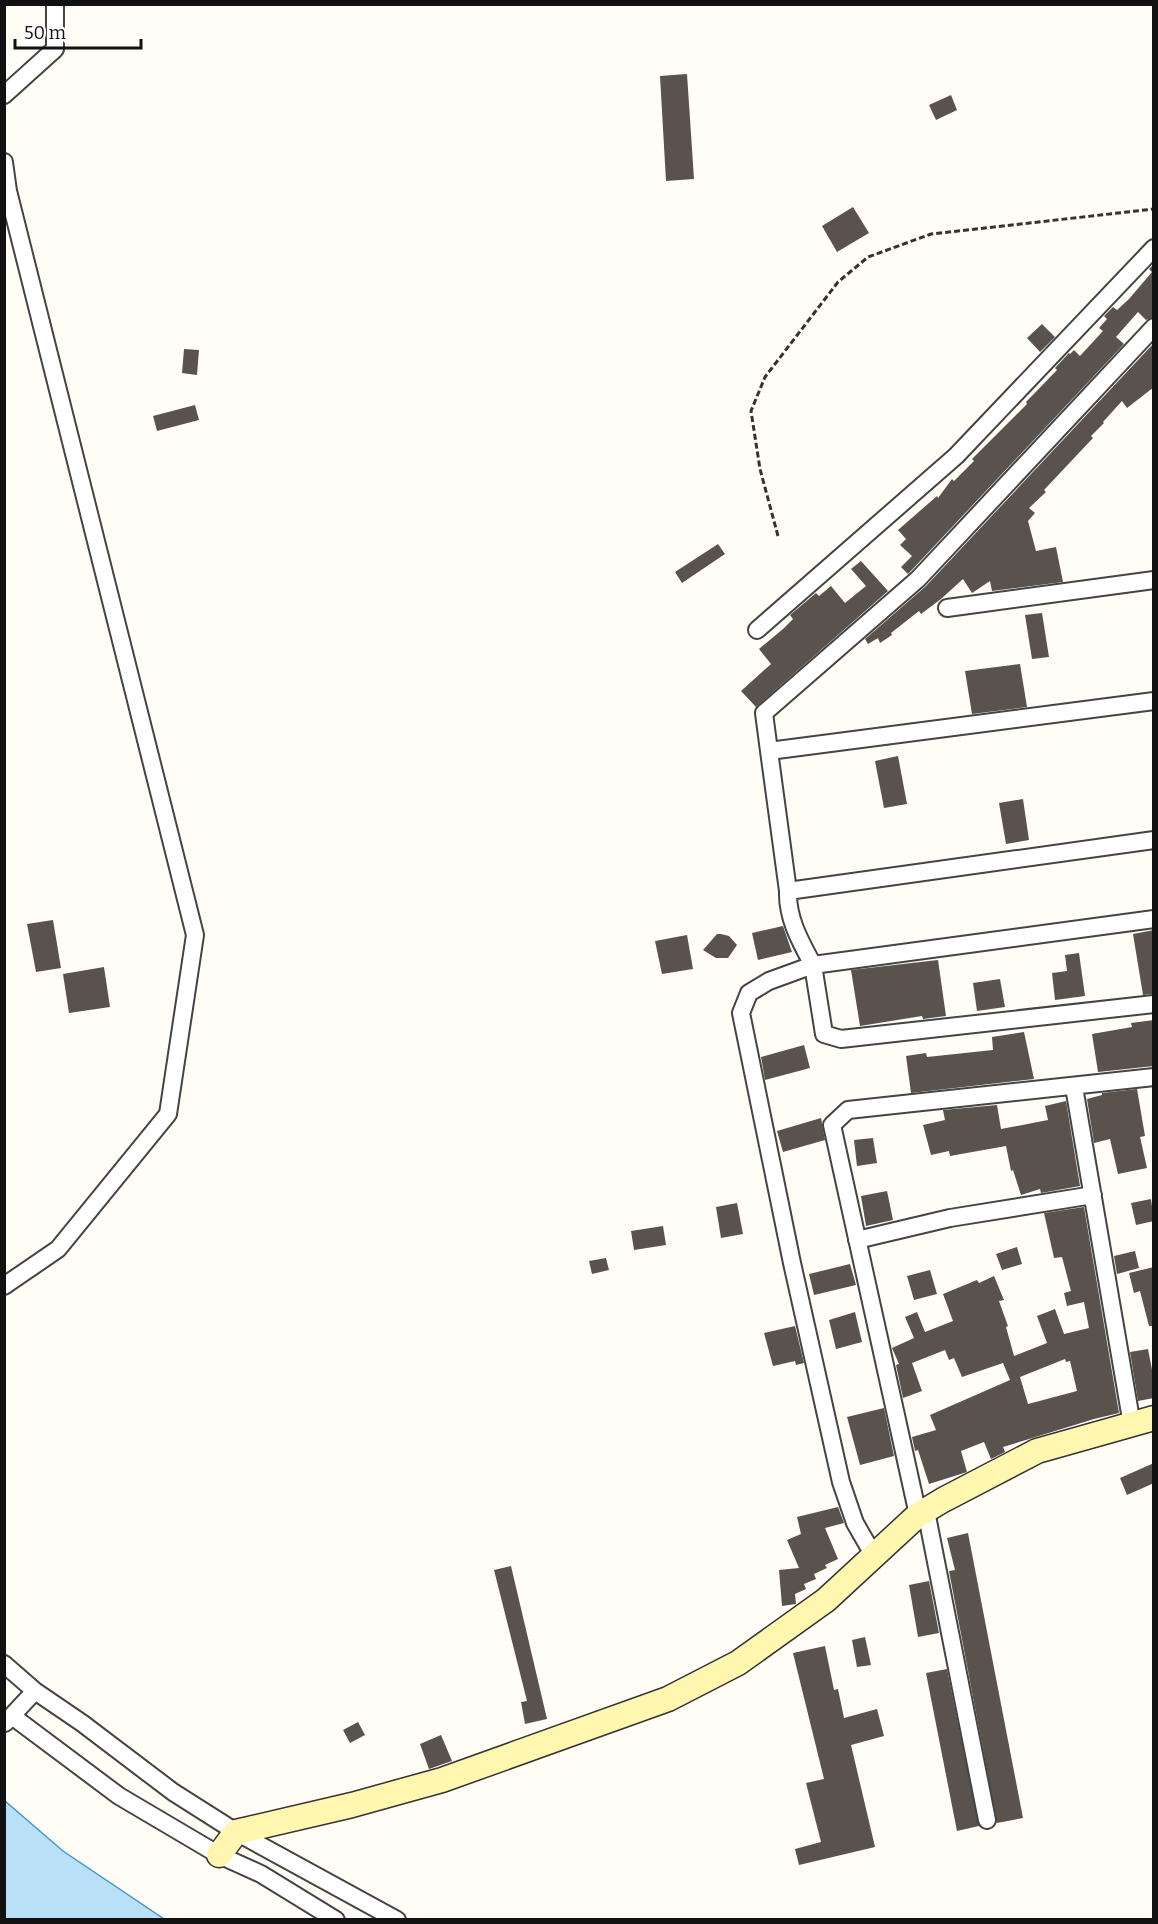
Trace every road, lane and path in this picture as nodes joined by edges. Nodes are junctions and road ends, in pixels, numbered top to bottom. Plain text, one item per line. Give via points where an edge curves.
1 (55, 4) edge
2 (4, 95) edge
3 (4, 162) edge
4 (1154, 209) edge
5 (1154, 248) edge
6 (1154, 327) edge
7 (778, 536) dead end
8 (1154, 580) edge
9 (947, 608) dead end
10 (756, 630) dead end
11 (1154, 701) edge
12 (769, 752) junction
13 (1154, 840) edge
14 (788, 891) junction
15 (1154, 919) edge
16 (813, 965) junction
17 (1154, 1004) edge
18 (1154, 1077) edge
19 (1074, 1087) junction
20 (1093, 1195) junction
21 (857, 1240) junction
22 (4, 1286) edge
23 (1143, 1421) edge
24 (922, 1513) junction
25 (874, 1556) junction
26 (4, 1664) edge
27 (35, 1691) junction
28 (8, 1720) edge
29 (987, 1820) dead end
30 (236, 1832) junction
31 (219, 1855) junction
32 (336, 1920) edge
33 (397, 1920) edge

1 - 2 street via 55,49
3 - 22 street via 8,191 195,935 168,1114 58,1249
4 - 7 path via 931,234 868,257 838,282 765,377 751,411 760,469
5 - 10 street via 956,456
6 - 12 street via 918,579 764,713
8 - 9 street
11 - 12 street
12 - 14 street
13 - 14 street
14 - 16 street via 788,906 798,936
15 - 16 street
16 - 17 street via 825,1034 841,1039
16 - 25 street via 749,993 741,1013 841,1482 855,1522
18 - 19 street
19 - 20 street
19 - 21 street via 848,1110 832,1125
20 - 21 street via 958,1217
20 - 23 street
21 - 24 street
23 - 24 street via 1037,1451
24 - 25 street
24 - 29 street
25 - 30 street via 826,1600 738,1663 668,1699 442,1780
26 - 27 street
27 - 28 street
27 - 30 street via 173,1792
28 - 31 street via 119,1796
30 - 31 street
30 - 33 street
31 - 32 street via 261,1874

